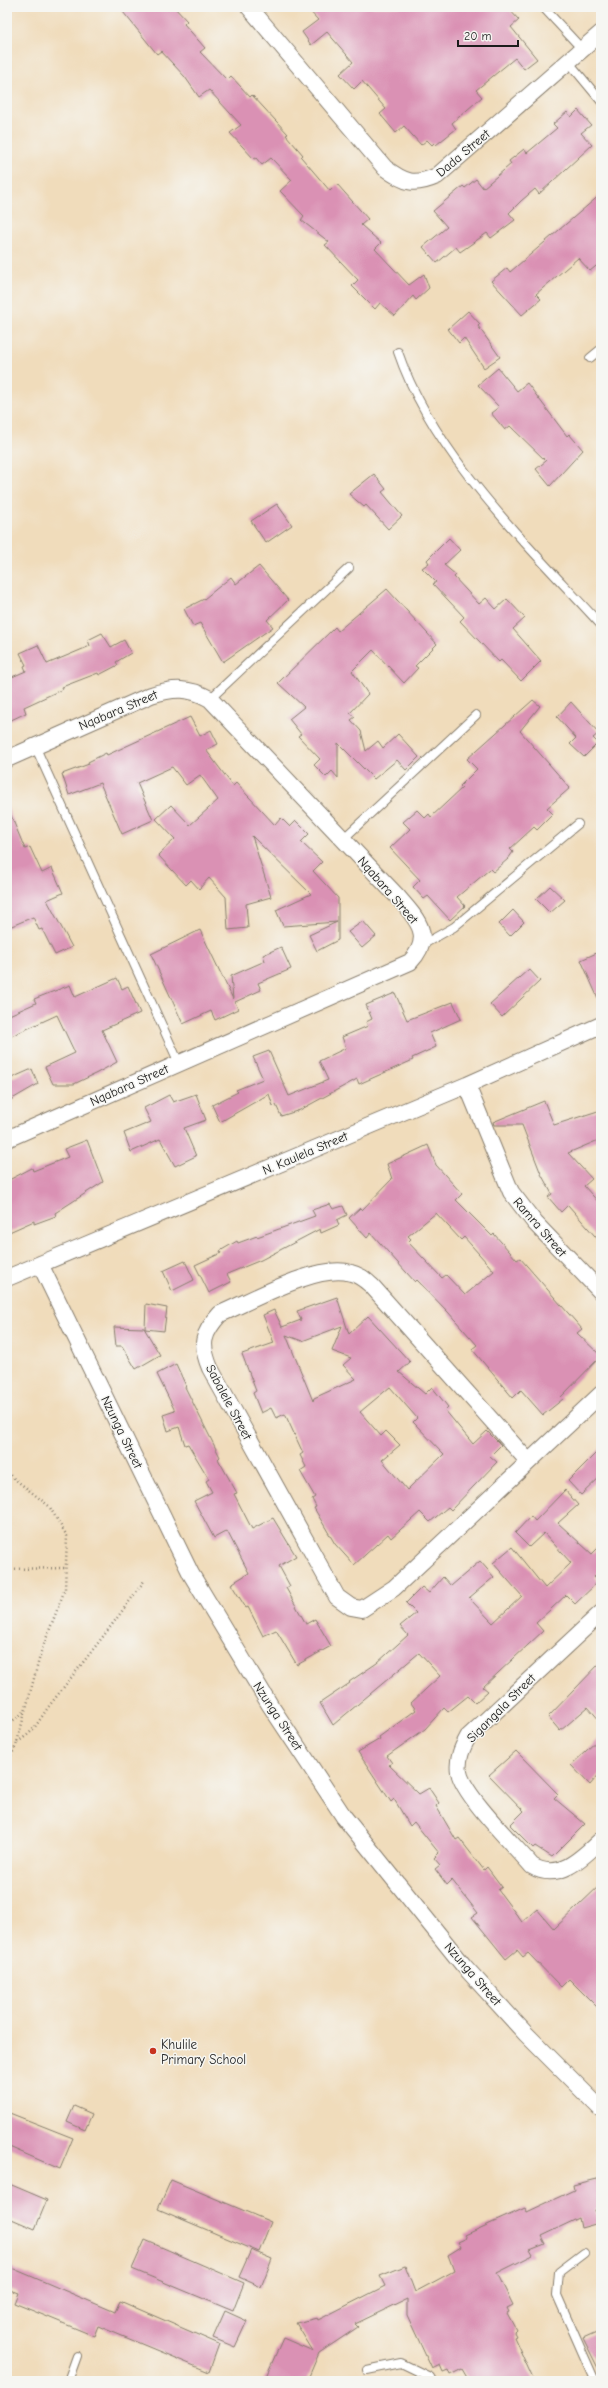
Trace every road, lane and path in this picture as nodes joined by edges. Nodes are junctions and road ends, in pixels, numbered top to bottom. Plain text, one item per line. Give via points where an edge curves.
1 (249, 7) edge
2 (543, 7) edge
3 (601, 33) edge
4 (582, 49) junction
5 (568, 60) junction
6 (601, 101) edge
7 (601, 348) edge
8 (398, 352) dead end
9 (590, 358) dead end
10 (349, 568) dead end
11 (601, 625) edge
12 (210, 699) junction
13 (476, 715) dead end
14 (35, 746) junction
15 (7, 759) edge
16 (578, 824) dead end
17 (342, 839) junction
18 (422, 945) junction
19 (601, 1025) edge
20 (179, 1063) junction
21 (467, 1085) junction
22 (7, 1139) edge
23 (40, 1264) junction
24 (7, 1278) edge
25 (601, 1292) edge
26 (601, 1394) edge
27 (528, 1461) junction
28 (7, 1473) edge
29 (66, 1568) junction
30 (7, 1569) edge
31 (144, 1580) dead end
32 (601, 1614) edge
33 (24, 1711) junction
34 (7, 1726) edge
35 (16, 1742) junction
36 (7, 1763) edge
37 (601, 1840) edge
38 (601, 2109) edge
39 (584, 2253) dead end
40 (77, 2356) dead end
41 (367, 2370) dead end
42 (68, 2381) edge
43 (432, 2381) edge
44 (595, 2381) edge

1 - 5 street, Dada Street via 385,168 408,182 424,182 443,172
2 - 4 lane
3 - 4 street, Dada Street
4 - 5 street, Dada Street
5 - 6 lane
7 - 9 lane
8 - 11 lane via 406,376 430,421 488,501
10 - 12 lane
12 - 14 street, Nqabara Street via 188,689 170,689 151,694
12 - 17 street, Nqabara Street
13 - 17 lane
14 - 15 street, Nqabara Street
14 - 20 lane
16 - 18 lane via 454,927
17 - 18 street, Nqabara Street via 412,914 422,931
18 - 20 street, Nqabara Street via 410,962
19 - 21 street, N. Kaulela Street
20 - 22 street, Nqabara Street
21 - 23 street, N. Kaulela Street
21 - 25 street, Ramra Street via 511,1192 535,1223
23 - 24 street, N. Kaulela Street
23 - 38 street, Nzunga Street via 191,1574 270,1705 344,1817 464,1966 526,2034
26 - 27 street, Sabalele Street
27 - 27 street, Sabalele Street via 372,1286 351,1272 314,1274 220,1314 204,1337 204,1354 210,1368 337,1597 350,1607 362,1609 394,1588
28 - 29 path via 49,1506 67,1536
29 - 30 path
29 - 33 path via 66,1589 41,1652
31 - 35 path via 30,1735
32 - 37 street, Sigangala Street via 468,1737 460,1752 459,1772 466,1789 532,1866 542,1872 554,1873 562,1870 583,1857
33 - 34 path
33 - 35 path
35 - 36 path
39 - 44 lane via 560,2272 557,2295
40 - 42 lane
41 - 43 lane via 401,2364 430,2377

